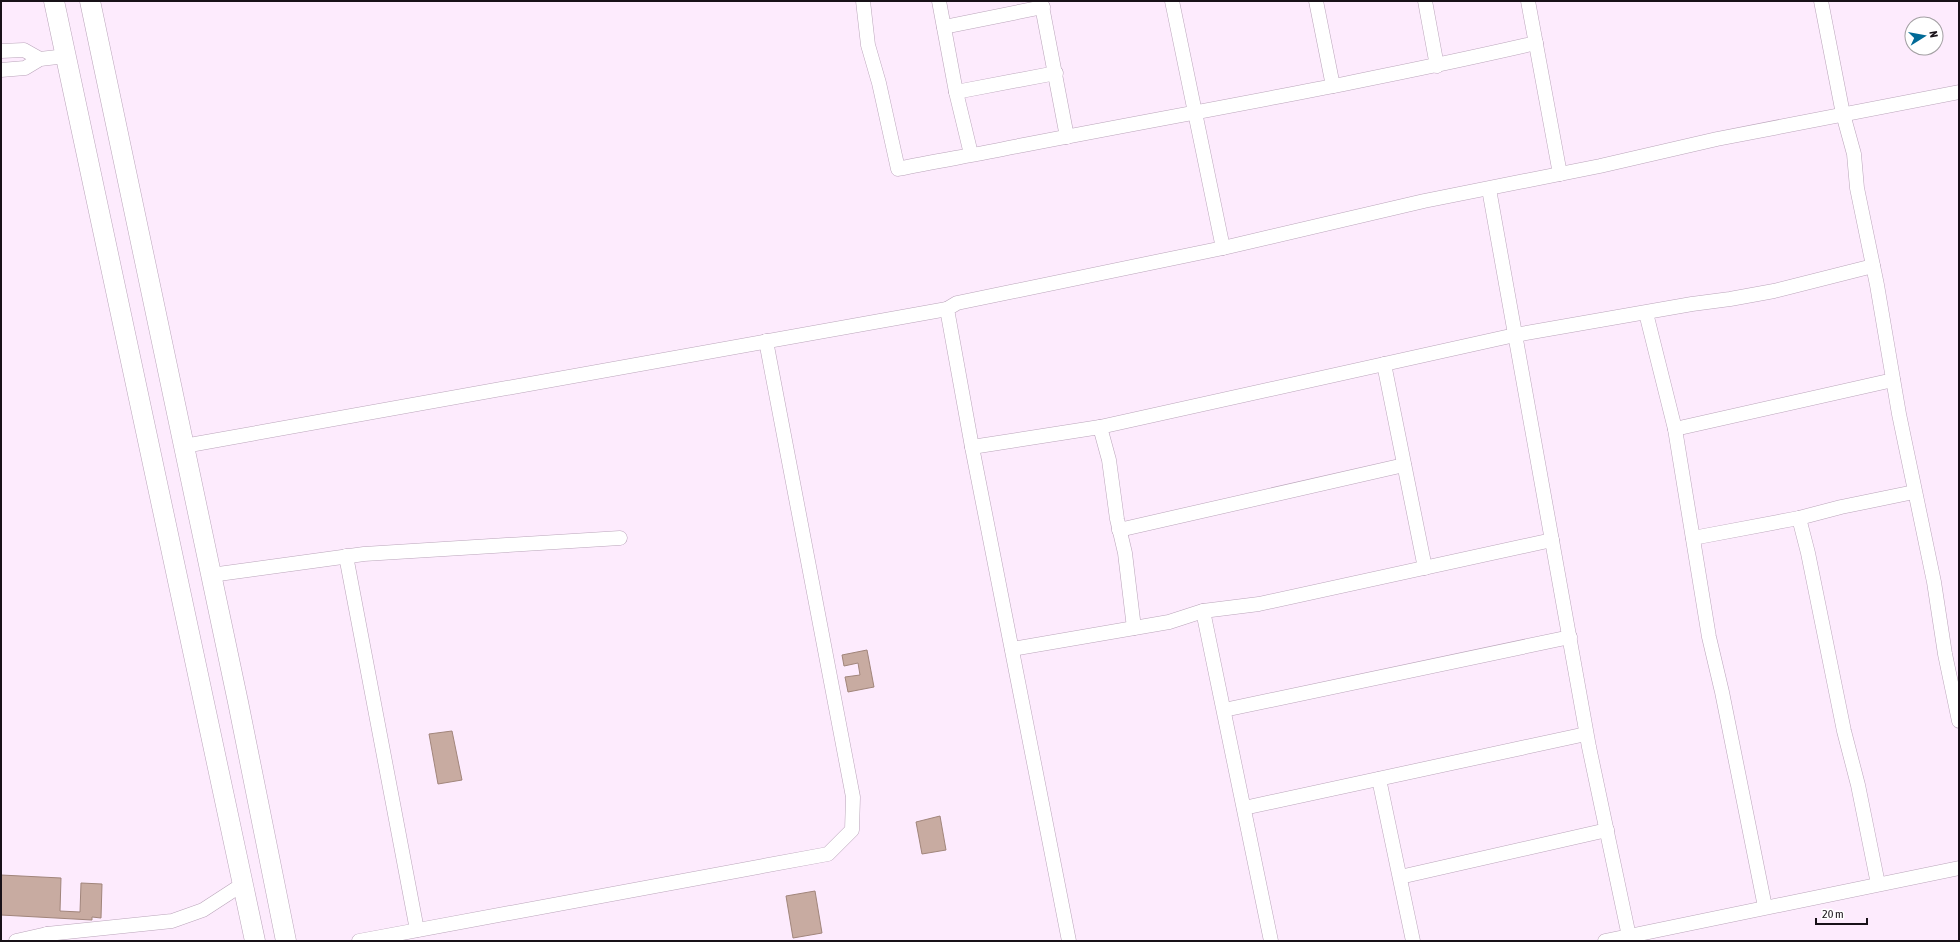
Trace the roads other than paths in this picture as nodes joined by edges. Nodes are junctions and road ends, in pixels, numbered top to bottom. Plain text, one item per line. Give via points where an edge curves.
1 (54, 1) edge
2 (90, 1) edge
3 (862, 1) edge
4 (939, 1) edge
5 (1172, 1) edge
6 (1316, 1) edge
7 (1425, 1) edge
8 (1528, 1) edge
9 (1820, 1) edge
10 (1042, 4) edge
11 (944, 27) junction
12 (1536, 43) junction
13 (1, 51) edge
14 (66, 56) junction
15 (40, 59) junction
16 (1437, 66) junction
17 (1, 70) edge
18 (1056, 73) junction
19 (1332, 86) junction
20 (956, 92) junction
21 (1959, 92) edge
22 (1195, 112) junction
23 (1843, 114) junction
24 (1066, 137) junction
25 (972, 154) junction
26 (1560, 174) junction
27 (1489, 188) junction
28 (1223, 248) junction
29 (1873, 266) junction
30 (947, 309) junction
31 (1646, 313) junction
32 (1515, 335) junction
33 (766, 341) junction
34 (1384, 364) junction
35 (1893, 380) junction
36 (1100, 427) junction
37 (1675, 429) junction
38 (184, 446) junction
39 (972, 447) junction
40 (1404, 465) junction
41 (1914, 492) junction
42 (1799, 518) junction
43 (1120, 530) junction
44 (620, 538) dead end
45 (1693, 538) junction
46 (1552, 540) junction
47 (346, 556) junction
48 (1425, 568) junction
49 (211, 574) junction
50 (1203, 611) junction
51 (1134, 628) junction
52 (1570, 637) junction
53 (1012, 649) junction
54 (1224, 710) junction
55 (1959, 721) edge
56 (1586, 734) junction
57 (1379, 779) junction
58 (1244, 808) junction
59 (1607, 830) junction
60 (1959, 868) edge
61 (1400, 877) junction
62 (243, 884) junction
63 (1878, 884) junction
64 (1765, 907) junction
65 (417, 930) junction
66 (46, 938) edge
67 (1630, 938) edge
68 (16, 941) edge
69 (255, 941) edge
70 (286, 941) edge
71 (359, 941) edge
72 (1069, 941) edge
73 (1271, 941) edge
74 (1413, 941) edge
75 (1605, 941) edge

1 - 14 street
2 - 38 street
3 - 25 street via 868,46 898,169
4 - 11 street
5 - 22 street
6 - 19 street
7 - 16 street
8 - 12 street
9 - 23 street
10 - 11 street
10 - 18 street
11 - 20 street
12 - 16 street
12 - 26 street
13 - 15 street via 24,50
14 - 15 street
14 - 62 street
15 - 17 street via 25,68
16 - 19 street
18 - 20 street
18 - 24 street
19 - 22 street
20 - 25 street
21 - 23 street
22 - 24 street
22 - 28 street
23 - 26 street
23 - 29 street via 1854,154 1857,188
24 - 25 street
26 - 27 street
27 - 28 street
27 - 32 street
28 - 30 street via 957,303
29 - 31 street via 1774,291
29 - 35 street
30 - 33 street
30 - 39 street
31 - 32 street
31 - 37 street
32 - 34 street
32 - 46 street
33 - 38 street
33 - 65 street via 853,797 852,830 828,854
34 - 36 street
34 - 40 street
35 - 37 street
35 - 41 street
36 - 39 street
36 - 43 street via 1109,460
37 - 45 street
38 - 49 street
39 - 53 street
40 - 43 street
40 - 48 street
41 - 42 street
41 - 55 street via 1934,582
42 - 45 street
42 - 63 street
43 - 51 street
44 - 47 street
45 - 64 street via 1709,637
46 - 48 street
46 - 52 street
47 - 49 street
47 - 65 street
48 - 50 street via 1259,604
49 - 70 street
50 - 51 street via 1169,622
50 - 54 street
51 - 53 street
52 - 54 street
52 - 56 street
53 - 72 street
54 - 58 street
56 - 57 street
56 - 59 street
57 - 58 street
57 - 61 street
58 - 73 street
59 - 61 street
59 - 67 street
60 - 63 street
61 - 74 street
62 - 66 street via 203,910 172,921
62 - 69 street
63 - 64 street
64 - 67 street
65 - 71 street
66 - 68 street
67 - 75 street

